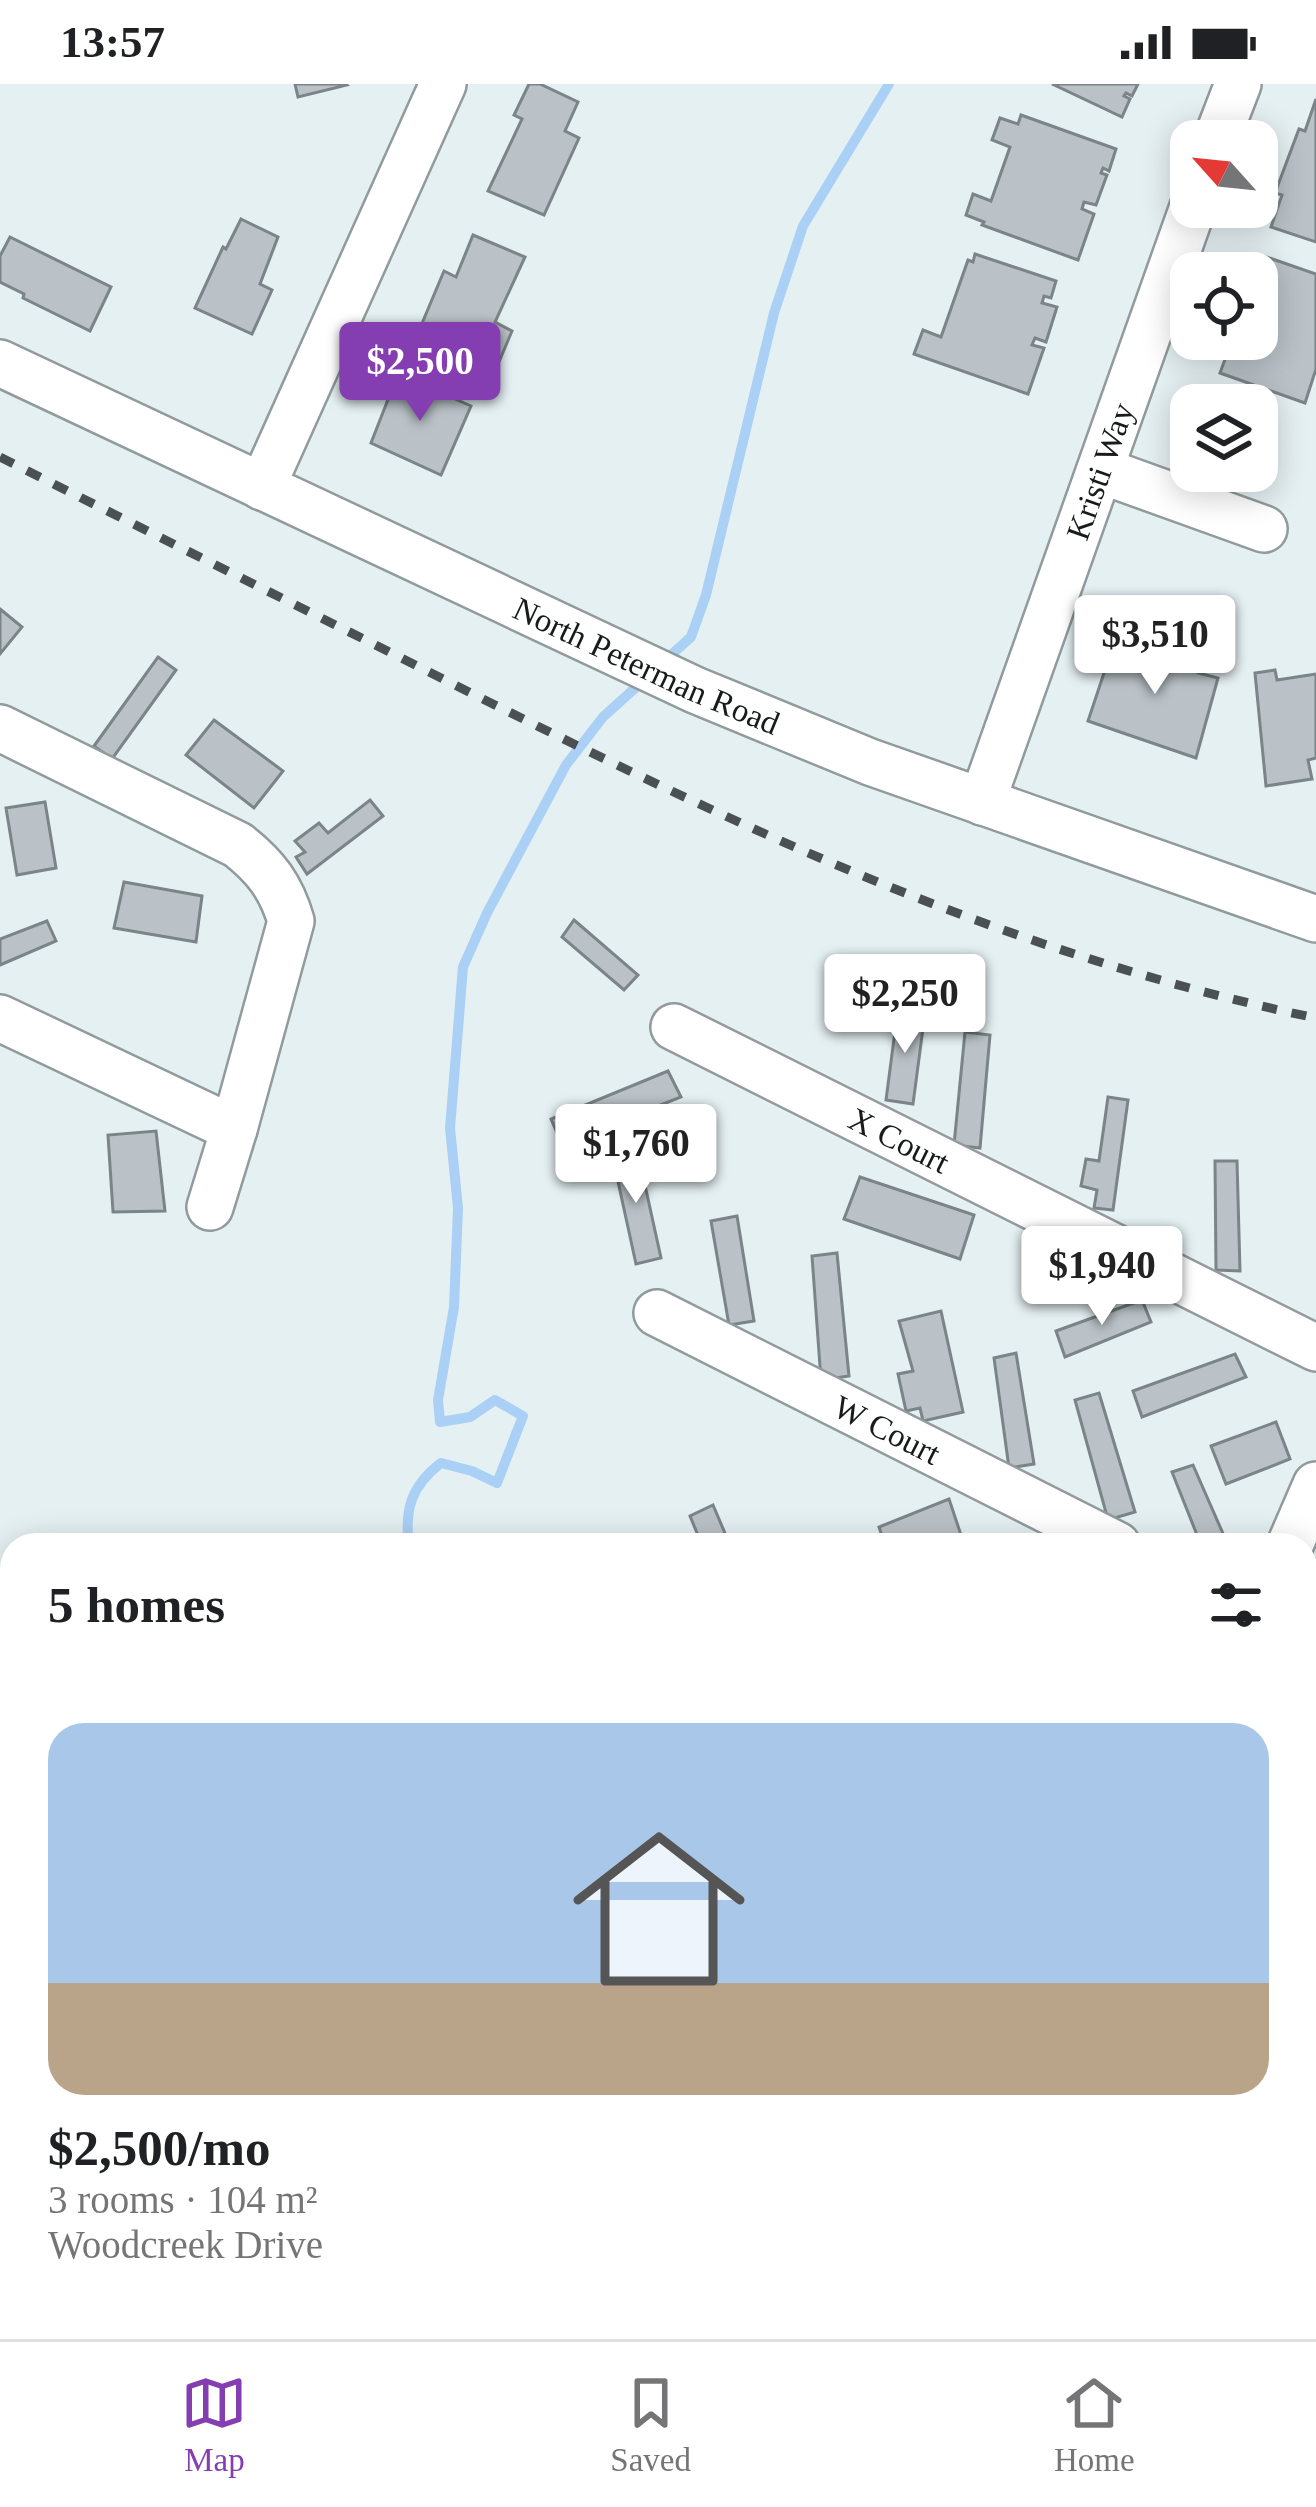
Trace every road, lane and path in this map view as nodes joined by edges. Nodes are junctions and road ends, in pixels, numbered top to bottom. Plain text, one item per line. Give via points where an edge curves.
1 (443, 84) edge
2 (1238, 84) edge
3 (1224, 120) edge
4 (1186, 228) edge
5 (0, 363) edge
6 (1100, 470) junction
7 (262, 487) junction
8 (1264, 529) dead end
9 (0, 728) edge
10 (982, 802) junction
11 (1316, 919) edge
12 (0, 1018) edge
13 (674, 1027) dead end
14 (234, 1129) junction
15 (210, 1207) dead end
16 (657, 1313) dead end
17 (1316, 1348) edge
18 (1316, 1485) edge
19 (1094, 1533) edge
20 (1295, 1533) edge

1 - 7 street
2 - 3 street
4 - 6 street, Kristi Way
5 - 7 street, North Peterman Road
6 - 8 street
6 - 10 street, Kristi Way
7 - 10 street, North Peterman Road via 695,690
9 - 14 street via 238,845 283,895 291,922
10 - 11 street, North Peterman Road
12 - 14 street
13 - 17 street, X Court
14 - 15 street
16 - 19 street, W Court
18 - 20 street

